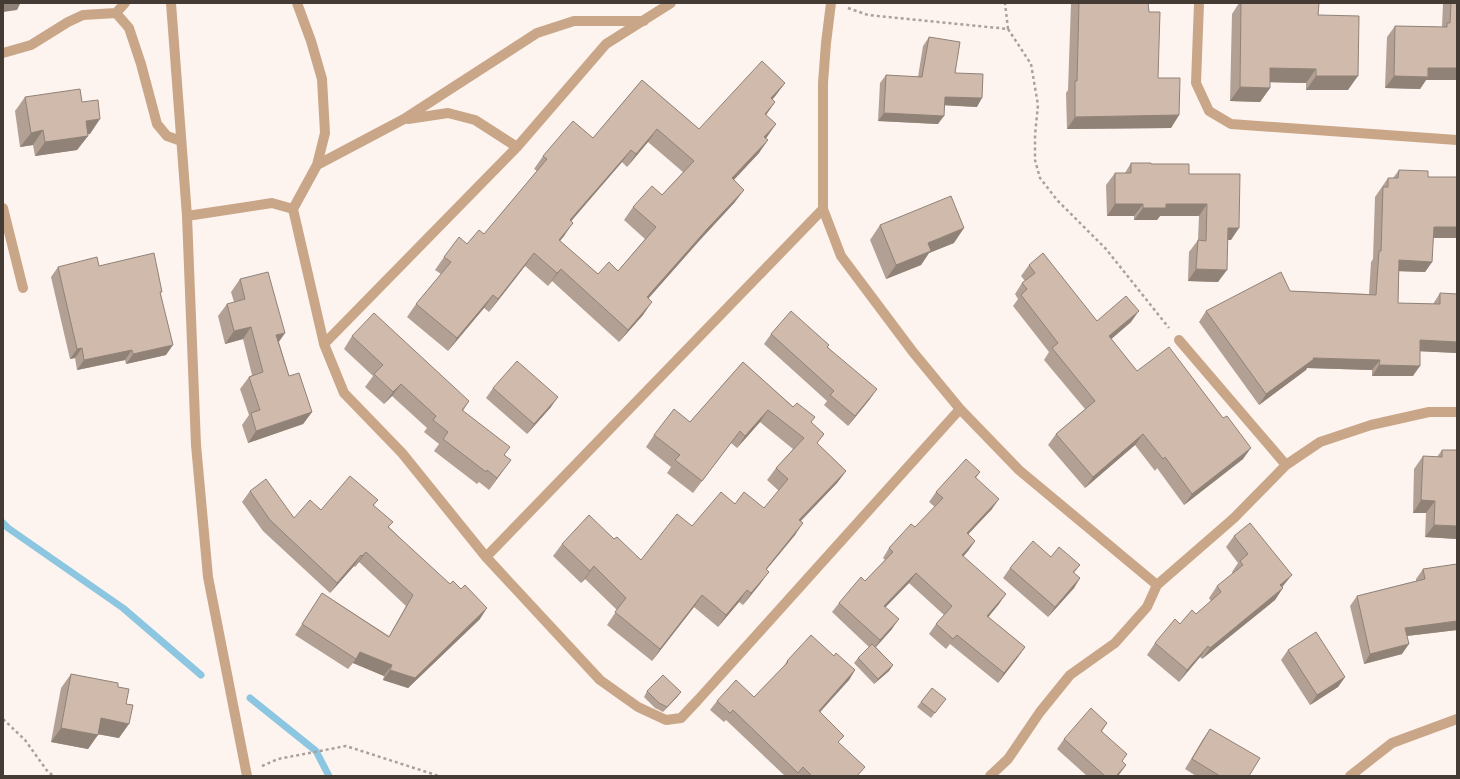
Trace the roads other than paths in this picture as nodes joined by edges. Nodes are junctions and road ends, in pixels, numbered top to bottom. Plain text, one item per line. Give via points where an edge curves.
1 (125, 3) edge
2 (171, 3) edge
3 (297, 3) edge
4 (671, 3) edge
5 (831, 3) edge
6 (1199, 3) edge
7 (116, 13) junction
8 (645, 21) junction
9 (3, 53) edge
10 (404, 119) junction
11 (1457, 140) edge
12 (181, 141) junction
13 (517, 147) junction
14 (317, 165) junction
15 (3, 208) edge
16 (293, 209) junction
17 (823, 209) junction
18 (187, 216) junction
19 (23, 288) dead end
20 (1178, 340) road end
21 (324, 344) junction
22 (960, 409) junction
23 (1457, 412) edge
24 (1286, 465) junction
25 (486, 557) junction
26 (1157, 585) junction
27 (1457, 719) edge
28 (246, 775) edge
29 (990, 776) edge
30 (1350, 776) edge

1 - 7 street
2 - 12 street
3 - 14 street via 322,79 325,133
4 - 8 street
5 - 17 street via 823,84
6 - 11 street via 1196,83 1209,111 1231,124
7 - 9 street via 83,15 30,45
7 - 12 street via 129,28 156,124 166,136
8 - 10 street via 574,21 537,33
8 - 13 street via 606,44
10 - 13 street via 448,113 475,120
10 - 14 street
12 - 18 street
13 - 21 street
14 - 16 street
15 - 19 street
16 - 18 street via 272,203
16 - 21 street
17 - 22 street via 841,256 912,352
17 - 25 street
18 - 28 street via 196,445 208,577
20 - 24 street
21 - 25 street via 344,393 402,454
22 - 25 street via 681,718 666,720 659,717 638,707 600,680
22 - 26 street via 1019,470
23 - 24 street via 1429,412 1371,425 1320,442
24 - 26 street via 1234,518
26 - 29 street via 1148,607 1115,643 1070,675 1040,712 1008,759
27 - 30 street via 1392,743

